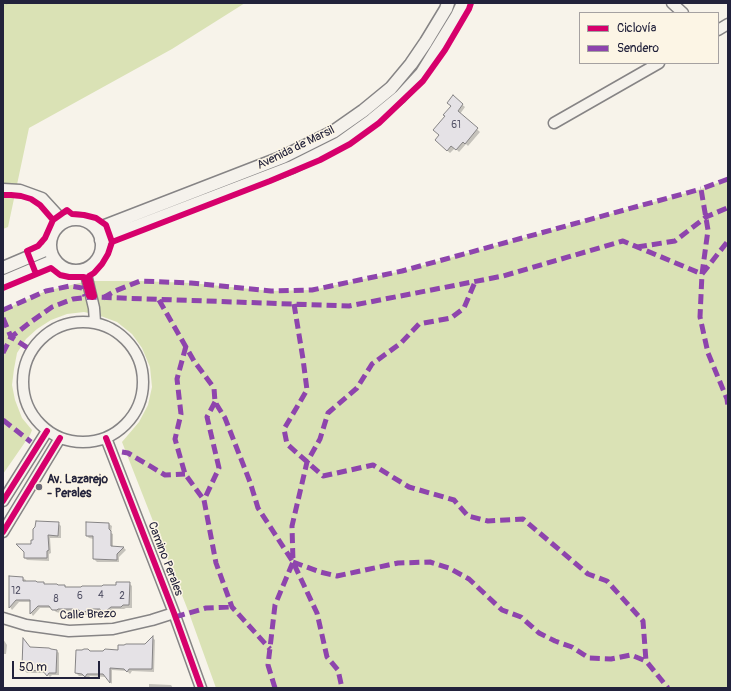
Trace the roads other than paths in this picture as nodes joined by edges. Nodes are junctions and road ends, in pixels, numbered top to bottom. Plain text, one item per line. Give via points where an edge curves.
1 (448, 3) edge
2 (462, 3) edge
3 (672, 3) edge
4 (682, 12) edge
5 (728, 24) edge
6 (719, 29) edge
7 (658, 64) edge
8 (554, 123) dead end
9 (3, 189) edge
10 (64, 222) junction
11 (99, 234) junction
12 (50, 248) junction
13 (55, 260) junction
14 (3, 268) edge
15 (85, 270) junction
16 (3, 282) edge
17 (94, 322) junction
18 (47, 431) junction
19 (60, 438) junction
20 (106, 438) junction
21 (3, 501) edge
22 (3, 532) edge
23 (174, 613) junction
24 (3, 618) edge
25 (201, 688) edge

1 - 11 street, Avenida de Marsil via 415,59 391,88 333,132 283,157
2 - 11 street, Avenida de Marsil via 457,16 422,73 400,97 340,143 292,167
3 - 4 street
5 - 6 street
7 - 8 street
9 - 10 street via 20,190 42,198
10 - 11 street via 82,220 89,223
10 - 12 street via 53,232
11 - 15 street via 102,243 98,259
12 - 13 street
12 - 14 street
13 - 15 street via 67,270
13 - 16 street
15 - 17 street via 94,308
17 - 18 street via 80,321 52,329 40,338 24,366 22,384 25,402 34,418
17 - 20 street via 111,328 125,338 136,351 142,367 144,384 140,401 132,417 121,429
18 - 19 street
18 - 21 street
19 - 20 street via 75,442
19 - 22 street
20 - 23 street, Camino Perales
23 - 24 street, Calle Brezo via 113,630 69,631 26,625
23 - 25 street, Camino Perales

